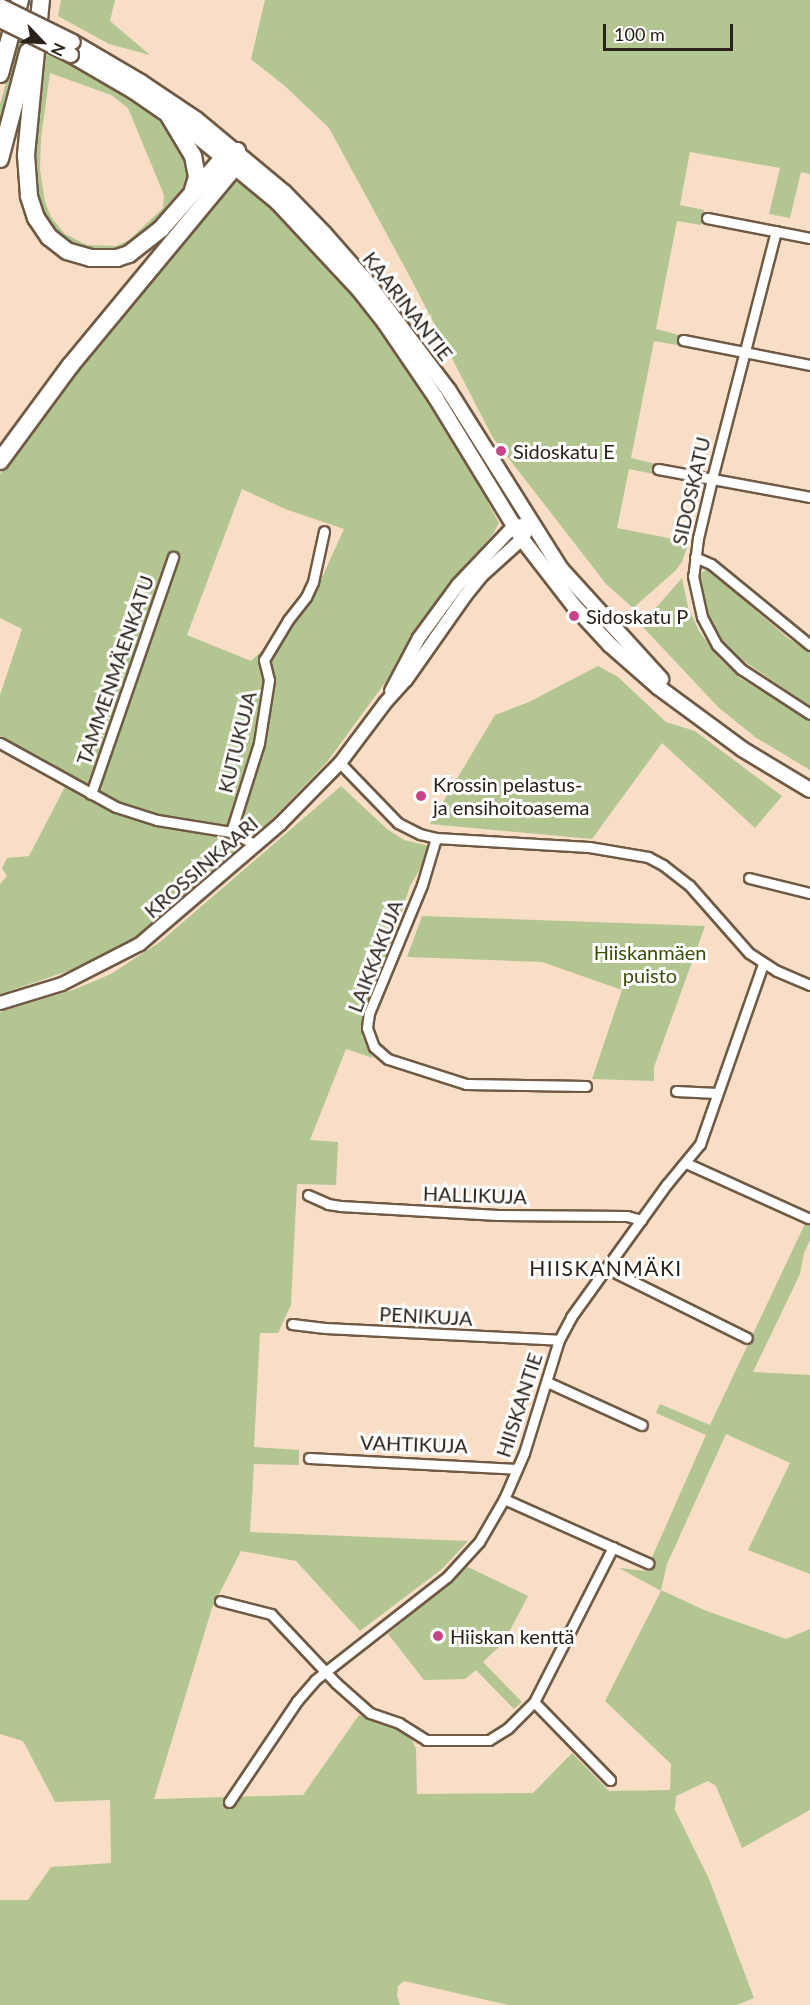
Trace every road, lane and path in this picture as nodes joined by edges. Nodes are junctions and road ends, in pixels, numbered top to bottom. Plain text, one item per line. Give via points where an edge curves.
1 (20, 0) edge
2 (41, 0) edge
3 (0, 6) edge
4 (0, 20) edge
5 (72, 49) junction
6 (0, 74) edge
7 (169, 116) junction
8 (232, 158) junction
9 (0, 159) edge
10 (193, 191) junction
11 (707, 218) dead end
12 (776, 231) junction
13 (810, 238) edge
14 (683, 340) dead end
15 (744, 352) junction
16 (810, 365) edge
17 (0, 461) edge
18 (658, 469) dead end
19 (712, 479) junction
20 (810, 497) edge
21 (531, 524) junction
22 (514, 526) junction
23 (324, 531) dead end
24 (522, 540) junction
25 (173, 557) dead end
26 (695, 557) junction
27 (810, 645) edge
28 (385, 703) junction
29 (810, 714) edge
30 (701, 719) junction
31 (0, 743) edge
32 (340, 763) junction
33 (810, 790) edge
34 (91, 794) junction
35 (231, 832) junction
36 (436, 838) junction
37 (256, 845) junction
38 (749, 878) dead end
39 (810, 893) edge
40 (763, 964) junction
41 (810, 985) edge
42 (0, 1003) edge
43 (586, 1086) dead end
44 (676, 1091) dead end
45 (717, 1093) junction
46 (686, 1163) junction
47 (308, 1195) dead end
48 (808, 1218) dead end
49 (641, 1220) junction
50 (606, 1268) junction
51 (292, 1324) dead end
52 (747, 1338) dead end
53 (560, 1340) junction
54 (547, 1382) junction
55 (642, 1425) dead end
56 (309, 1458) dead end
57 (517, 1469) junction
58 (504, 1499) junction
59 (613, 1547) junction
60 (648, 1563) dead end
61 (220, 1601) dead end
62 (324, 1671) junction
63 (534, 1702) junction
64 (610, 1780) dead end
65 (229, 1802) dead end

1 - 6 highway
2 - 9 highway
2 - 10 highway via 26,155 29,196 36,218 49,237 77,255 117,258 151,239
3 - 5 main road, KAARINANTIE, bridge
4 - 5 main road, KAARINANTIE, bridge
5 - 7 main road, KAARINANTIE
5 - 8 main road, KAARINANTIE via 151,88
7 - 8 main road, KAARINANTIE
7 - 10 highway via 193,156 197,177
8 - 10 highway
8 - 17 highway
8 - 21 main road, KAARINANTIE via 324,232 367,282 449,391
8 - 22 main road, KAARINANTIE via 316,242 386,323
11 - 12 street
12 - 13 street
12 - 15 street, SIDOSKATU
14 - 15 street
15 - 16 street
15 - 19 street, SIDOSKATU
18 - 19 street
19 - 20 street
19 - 26 street, SIDOSKATU
21 - 22 street
21 - 24 street, KROSSINKAARI
21 - 30 main road, KAARINANTIE via 581,594
22 - 24 main road, KAARINANTIE
22 - 28 street, KROSSINKAARI via 458,585 419,638
23 - 35 street, KUTUKUJA via 313,582 264,660 269,680 266,712
24 - 28 street, KROSSINKAARI via 483,575
24 - 30 main road, KAARINANTIE via 610,645
25 - 34 street, TAMMENMÄENKATU
26 - 27 street via 711,564
26 - 29 street, SIDOSKATU via 697,603 717,645 741,669
28 - 32 street, KROSSINKAARI
30 - 33 main road, KAARINANTIE
31 - 34 street
32 - 36 street via 398,823
32 - 37 street, KROSSINKAARI
34 - 35 street via 137,814
35 - 37 street
36 - 40 street via 589,847 648,857 689,885 737,941
36 - 43 street, LAIKKAKUJA via 422,885 369,1013 367,1028 374,1047 388,1059 466,1084
37 - 42 street, KROSSINKAARI via 140,944 62,984
38 - 39 street
40 - 41 street
40 - 45 street, HIISKANTIE
44 - 45 street
45 - 46 street, HIISKANTIE via 700,1144
46 - 48 street
46 - 49 street, HIISKANTIE
47 - 49 street, HALLIKUJA via 334,1205 498,1215 627,1216
49 - 50 street, HIISKANTIE
50 - 52 street
50 - 53 street, HIISKANTIE via 578,1306
51 - 53 street, PENIKUJA
53 - 54 street, HIISKANTIE
54 - 55 street
54 - 57 street, HIISKANTIE
56 - 57 street, VAHTIKUJA
57 - 58 street, HIISKANTIE
58 - 59 street
58 - 62 street, HIISKANTIE via 460,1567
59 - 60 street
59 - 63 street
61 - 62 street via 271,1614
62 - 63 street via 370,1713 432,1741 496,1737
62 - 65 street, HIISKANTIE via 297,1701
63 - 64 street

